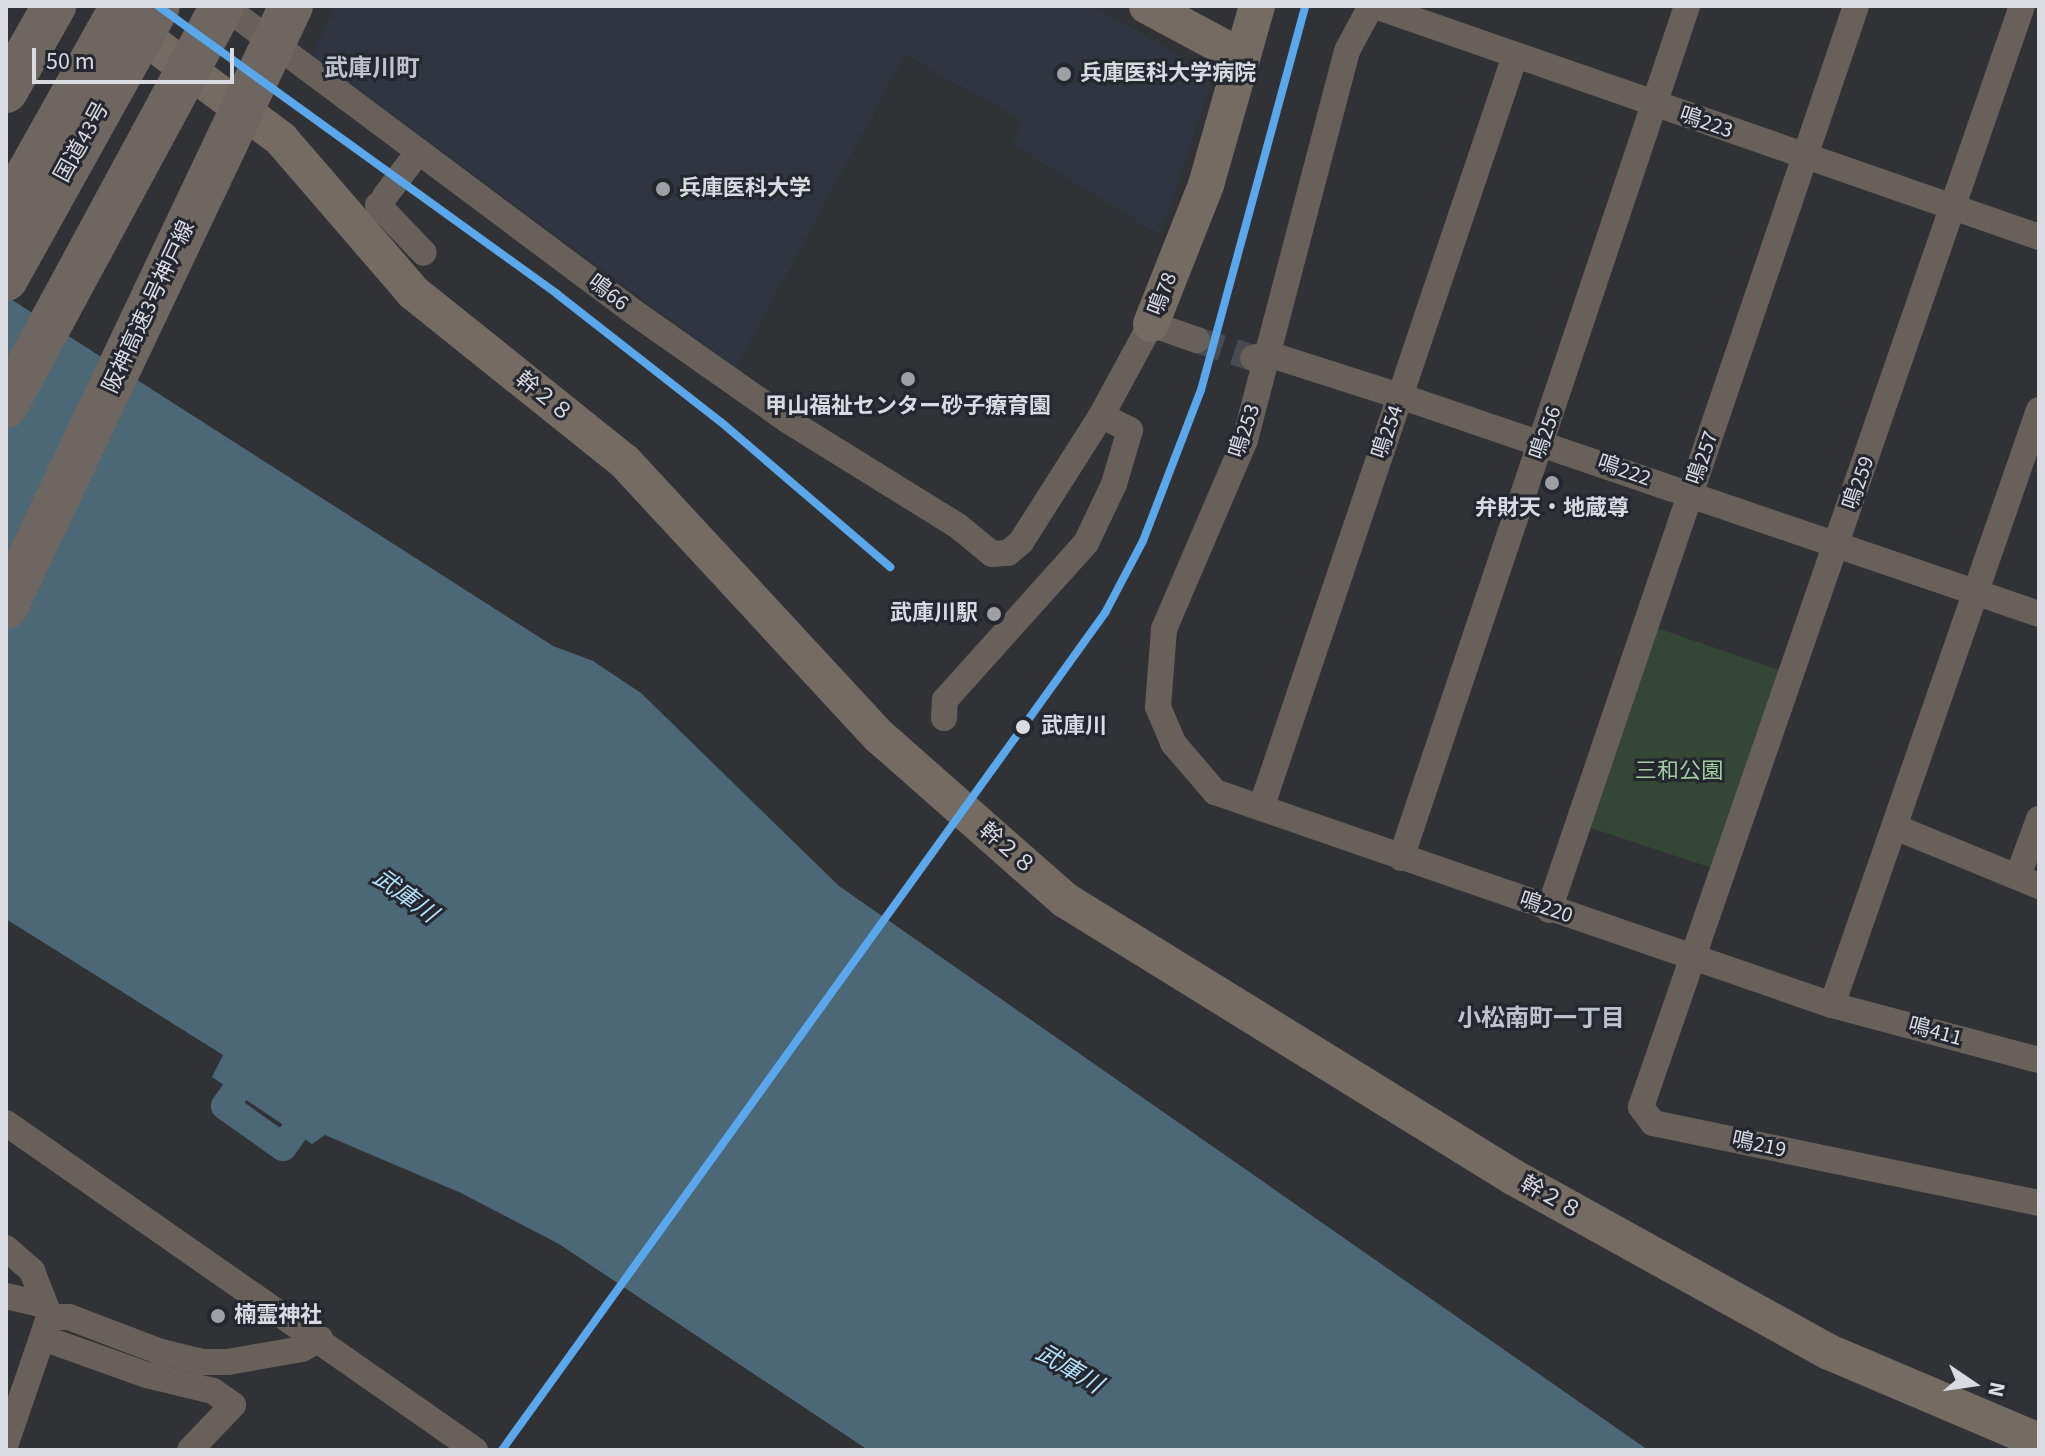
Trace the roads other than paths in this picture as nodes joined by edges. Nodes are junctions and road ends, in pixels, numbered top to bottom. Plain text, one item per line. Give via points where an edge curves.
1 (54, 6) edge
2 (101, 6) edge
3 (122, 6) edge
4 (158, 6) edge
5 (223, 6) edge
6 (262, 6) edge
7 (284, 6) edge
8 (291, 6) edge
9 (1147, 6) edge
10 (1257, 6) edge
11 (1373, 6) edge
12 (1687, 6) edge
13 (1856, 6) edge
14 (2022, 6) edge
15 (1515, 56) junction
16 (1242, 57) junction
17 (6, 91) edge
18 (1656, 106) junction
19 (419, 151) junction
20 (1804, 157) junction
21 (1953, 208) junction
22 (6, 213) edge
23 (2039, 237) edge
24 (424, 253) dead end
25 (6, 279) edge
26 (1151, 324) junction
27 (1197, 340) tunnel mouth
28 (1260, 356) junction
29 (102, 390) junction
30 (1400, 396) junction
31 (6, 406) edge
32 (2039, 410) edge
33 (1110, 420) dead end
34 (1543, 444) junction
35 (1691, 494) junction
36 (1837, 545) junction
37 (1008, 553) joint
38 (1978, 594) junction
39 (6, 596) edge
40 (6, 607) edge
41 (2039, 614) edge
42 (945, 709) dead end
43 (1261, 808) junction
44 (2039, 819) edge
45 (1895, 827) junction
46 (1401, 858) junction
47 (2029, 881) edge
48 (1549, 910) junction
49 (1695, 959) junction
50 (1832, 1005) junction
51 (2039, 1060) edge
52 (6, 1123) edge
53 (2039, 1203) edge
54 (6, 1248) edge
55 (6, 1296) edge
56 (46, 1320) junction
57 (320, 1339) junction
58 (2037, 1441) edge
59 (6, 1443) edge
60 (471, 1449) edge
61 (190, 1450) edge

1 - 17 highway
2 - 58 street, 幹２８ via 281,139 414,293 625,462 880,737 1065,900 1513,1177 1829,1352
3 - 22 highway, 国道43号, bridge
4 - 25 highway, 国道43号, bridge
5 - 19 street, 鳴66
5 - 31 highway, bridge
6 - 29 highway
7 - 29 highway, 阪神高速3号神戸線
8 - 40 highway, 阪神高速3号神戸線, bridge
9 - 16 street
10 - 16 street, 鳴78
11 - 15 street, 鳴223
11 - 28 street, 鳴253 via 1347,51
12 - 18 street, 鳴256
13 - 20 street, 鳴257
14 - 21 street, 鳴259
15 - 18 street, 鳴223
15 - 30 street, 鳴254
16 - 26 street, 鳴78 via 1206,185
18 - 20 street, 鳴223
18 - 34 street, 鳴256
19 - 24 street via 381,200
19 - 37 street, 鳴66 via 787,420 958,526 992,554
20 - 21 street, 鳴223
20 - 35 street, 鳴257
21 - 23 street, 鳴223
21 - 36 street, 鳴259
26 - 27 street
26 - 37 street, 鳴78 via 1101,416 1021,542
28 - 30 street, 鳴222
28 - 43 street, 鳴253 via 1245,440 1164,629 1158,687 1165,728 1184,761 1215,792
29 - 39 highway, 阪神高速3号神戸線, bridge
30 - 34 street, 鳴222
30 - 43 street, 鳴254
32 - 38 street
33 - 42 street via 1130,430 1114,484 1086,543
34 - 35 street, 鳴222
34 - 46 street, 鳴256
35 - 36 street, 鳴222
35 - 48 street, 鳴257
36 - 38 street, 鳴222
36 - 49 street, 鳴259
38 - 41 street, 鳴222
38 - 45 street
43 - 46 street, 鳴220
44 - 47 street
45 - 47 street
45 - 50 street
46 - 48 street, 鳴220
48 - 49 street, 鳴220
49 - 50 street, 鳴220
49 - 53 street, 鳴219 via 1641,1107 1653,1123
50 - 51 street, 鳴411
52 - 57 street
54 - 56 street via 32,1271
55 - 56 street
56 - 57 street via 69,1317 202,1362 302,1349
56 - 59 street
56 - 61 street via 147,1375 213,1391 233,1405
57 - 60 street

